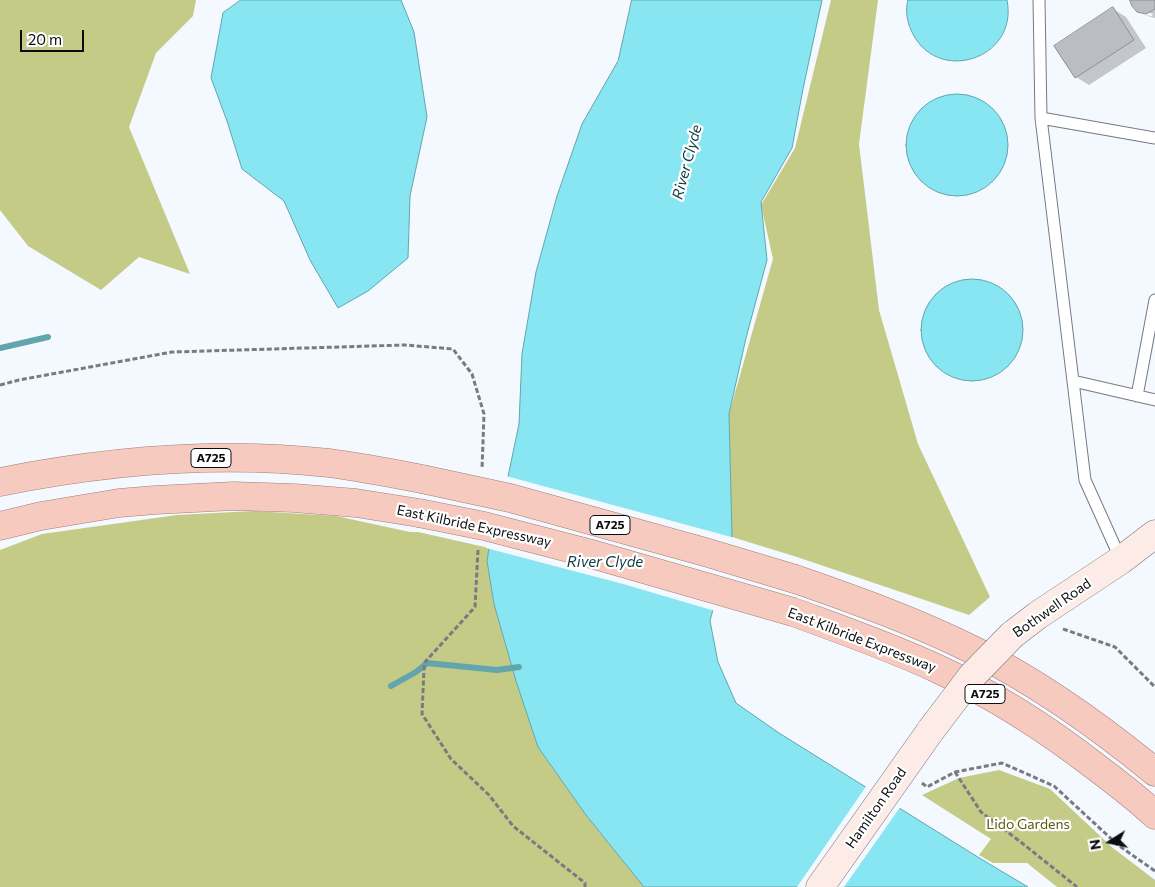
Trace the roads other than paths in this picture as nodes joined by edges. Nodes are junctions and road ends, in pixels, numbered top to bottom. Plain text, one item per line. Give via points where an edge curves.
1 (1039, 0) edge
2 (1041, 118) junction
3 (1155, 138) edge
4 (1155, 300) edge
5 (1073, 381) junction
6 (1136, 396) junction
7 (1155, 400) edge
8 (0, 482) edge
9 (0, 526) edge
10 (1155, 534) edge
11 (1155, 548) edge
12 (1121, 560) junction
13 (931, 730) joint
14 (1155, 772) edge
15 (1155, 815) edge
16 (820, 887) edge

1 - 2 lane
2 - 3 lane
2 - 5 lane
4 - 6 lane
5 - 6 lane
5 - 12 lane via 1085,480
6 - 7 lane
8 - 14 highway, A725, bridge via 129,462 239,457 330,463 500,496 705,552 795,579 887,612 976,651 1024,678 1119,742
9 - 15 highway, East Kilbride Expressway / A725, bridge via 119,503 234,496 356,503 484,526 793,612 898,651 994,698 1042,728 1117,782
10 - 12 main road, Bothwell Road
11 - 12 main road, Bothwell Road
12 - 13 main road, Bothwell Road, bridge via 1012,635 972,676
13 - 16 main road, Hamilton Road via 910,779

